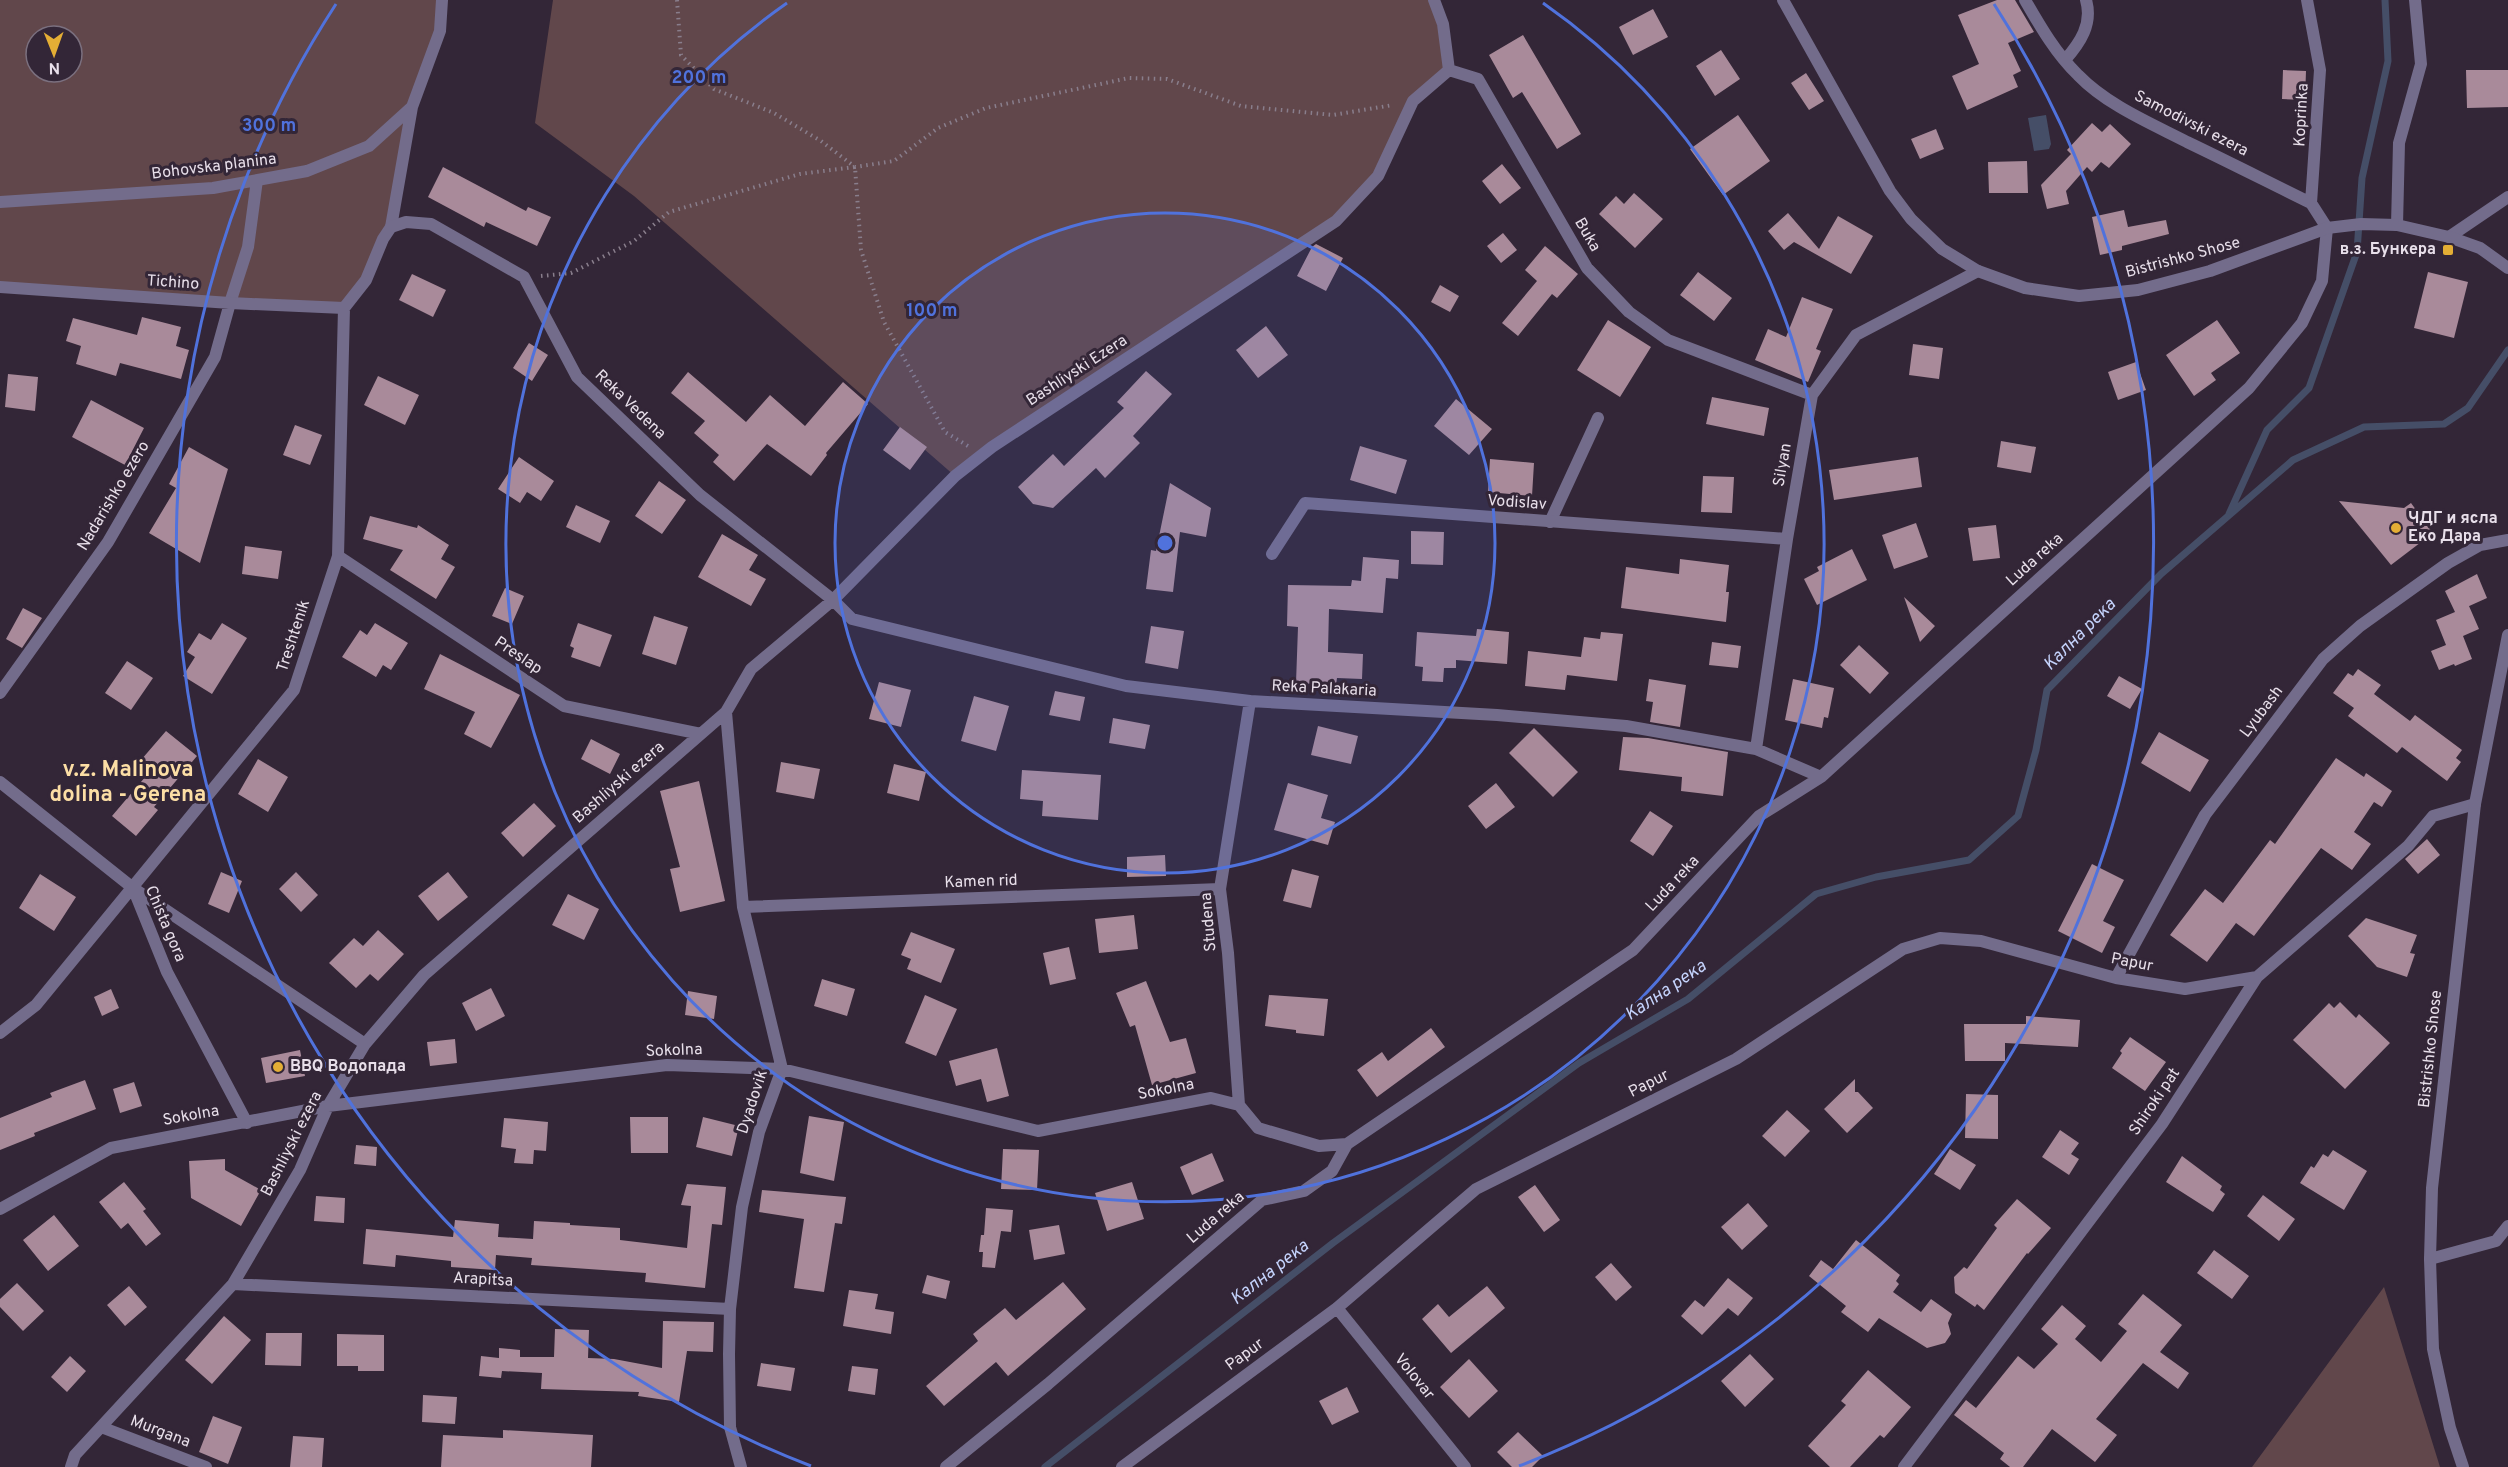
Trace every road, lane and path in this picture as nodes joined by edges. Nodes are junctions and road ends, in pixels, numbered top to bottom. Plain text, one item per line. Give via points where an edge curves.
1 (442, 0) edge
2 (677, 0) edge
3 (1434, 0) edge
4 (1783, 0) edge
5 (2025, 0) edge
6 (2086, 0) edge
7 (2307, 0) edge
8 (2415, 0) edge
9 (2065, 60) junction
10 (1449, 70) junction
11 (1413, 101) junction
12 (412, 107) junction
13 (855, 166) junction
14 (257, 180) junction
15 (2508, 197) edge
16 (0, 202) edge
17 (2311, 203) junction
18 (2397, 225) junction
19 (392, 227) junction
20 (2327, 228) junction
21 (2449, 237) junction
22 (2508, 268) edge
23 (1978, 272) junction
24 (524, 277) junction
25 (0, 287) edge
26 (230, 303) junction
27 (344, 308) junction
28 (1812, 395) junction
29 (1598, 418) dead end
30 (992, 447) junction
31 (1550, 522) junction
32 (1787, 539) junction
33 (2508, 540) edge
34 (1272, 554) dead end
35 (338, 556) junction
36 (833, 600) junction
37 (2508, 635) edge
38 (0, 693) edge
39 (1250, 701) junction
40 (726, 712) junction
41 (701, 734) junction
42 (1756, 749) junction
43 (1821, 777) junction
44 (0, 782) edge
45 (2475, 804) junction
46 (134, 888) junction
47 (1220, 890) junction
48 (743, 907) junction
49 (2257, 977) junction
50 (2116, 978) junction
51 (0, 1033) edge
52 (365, 1044) junction
53 (782, 1069) junction
54 (1239, 1105) junction
55 (328, 1106) junction
56 (247, 1123) junction
57 (1347, 1144) junction
58 (0, 1209) edge
59 (2508, 1226) edge
60 (2430, 1259) junction
61 (233, 1284) junction
62 (1337, 1308) junction
63 (730, 1309) junction
64 (101, 1427) junction
65 (71, 1467) edge
66 (206, 1467) edge
67 (741, 1467) edge
68 (946, 1467) edge
69 (1122, 1467) edge
70 (1464, 1467) edge
71 (1904, 1467) edge
72 (2463, 1467) edge

1 - 12 street via 440,31
2 - 13 path via 681,55 714,89 774,113
3 - 10 street via 1443,24
4 - 23 street, Bistrishko Shose via 1890,190 1911,219 1942,249
5 - 9 street, Samodivski ezera
6 - 9 street via 2087,28
7 - 17 street, Koprinka via 2320,70
8 - 18 street via 2421,64 2399,143
9 - 17 street, Samodivski ezera via 2096,91 2138,117
10 - 11 street, Bashliyski Ezera
10 - 28 street, Buka via 1479,80 1587,268 1629,312 1668,340
11 - 13 path via 1333,115 1241,106 1167,79 1129,78 986,108 938,128 894,161
11 - 30 street, Bashliyski Ezera via 1378,176 1336,221
12 - 14 street, Bohovska planina via 369,146 307,171
12 - 19 street
13 - 24 path via 800,174 669,212 634,241 571,273
13 - 30 path via 861,250 885,322 945,432 968,446
14 - 16 street, Bohovska planina via 213,188
14 - 26 street, Nadarishko ezero via 248,247
15 - 21 street
17 - 20 street
18 - 20 street, Bistrishko Shose
18 - 21 street, Bistrishko Shose
19 - 24 street via 406,222 431,224
19 - 27 street via 366,280
20 - 23 street, Bistrishko Shose via 2210,272 2138,290 2079,296 2025,288
20 - 43 street, Luda reka via 2322,281 2302,323 2249,388
21 - 22 street, Bistrishko Shose via 2480,248
23 - 28 street, Silyan via 1856,335
24 - 36 street, Reka Vedena via 577,377 700,495
25 - 26 street, Tichino
26 - 27 street, Tichino
26 - 38 street, Nadarishko ezero via 215,357 108,542
27 - 35 street, Treshtenik
28 - 32 street, Silyan
29 - 31 street
30 - 36 street, Bashliyski Ezera via 955,476
31 - 32 street, Vodislav
31 - 34 street, Vodislav via 1305,503
32 - 42 street, Silyan
33 - 50 street, Lyubash via 2480,545 2448,562 2360,626 2323,659 2205,815
35 - 41 street, Preslap via 564,706
35 - 46 street, Treshtenik via 294,690
36 - 39 street, Reka Palakaria via 852,619 1126,686
36 - 40 street, Bashliyski Ezera via 751,669
37 - 45 street, Bistrishko Shose
39 - 42 street, Reka Palakaria via 1626,726
39 - 47 street, Studena
40 - 41 street, Bashliyski ezera
40 - 48 street, Dyadovik
41 - 52 street, Bashliyski ezera via 424,975
42 - 43 street, Reka Palakaria
43 - 57 street, Luda reka via 1759,816 1633,950
44 - 46 street, Chista gora
45 - 49 street, Shiroki pat via 2433,816 2408,846
45 - 60 street, Bistrishko Shose via 2432,1188
46 - 51 street, Treshtenik via 36,1005
46 - 52 street
46 - 56 street, Chista gora via 167,972
47 - 48 street, Kamen rid
47 - 54 street, Studena
48 - 53 street, Dyadovik
49 - 50 street, Papur via 2186,989
49 - 71 street, Shiroki pat via 2162,1124
50 - 62 street, Papur via 1981,941 1940,938 1903,949 1736,1059 1476,1189
52 - 55 street, Bashliyski ezera
53 - 54 street, Sokolna via 1038,1131 1211,1098
53 - 55 street, Sokolna via 667,1065
53 - 63 street, Dyadovik via 759,1132 742,1207
54 - 57 street via 1258,1128 1318,1146
55 - 56 street, Sokolna
55 - 61 street, Bashliyski ezera via 300,1170
56 - 58 street, Sokolna via 111,1148
57 - 68 street, Luda reka via 1332,1171 1304,1191 1262,1200
59 - 60 street via 2496,1241
60 - 72 street, Bistrishko Shose via 2433,1349
61 - 63 street, Arapitsa
61 - 64 street, Bashliyski ezera
62 - 69 street, Papur
62 - 70 street, Volovar
63 - 67 street, Dyadovik via 730,1427
64 - 65 street, Bashliyski ezera via 75,1455
64 - 66 street, Murgana

